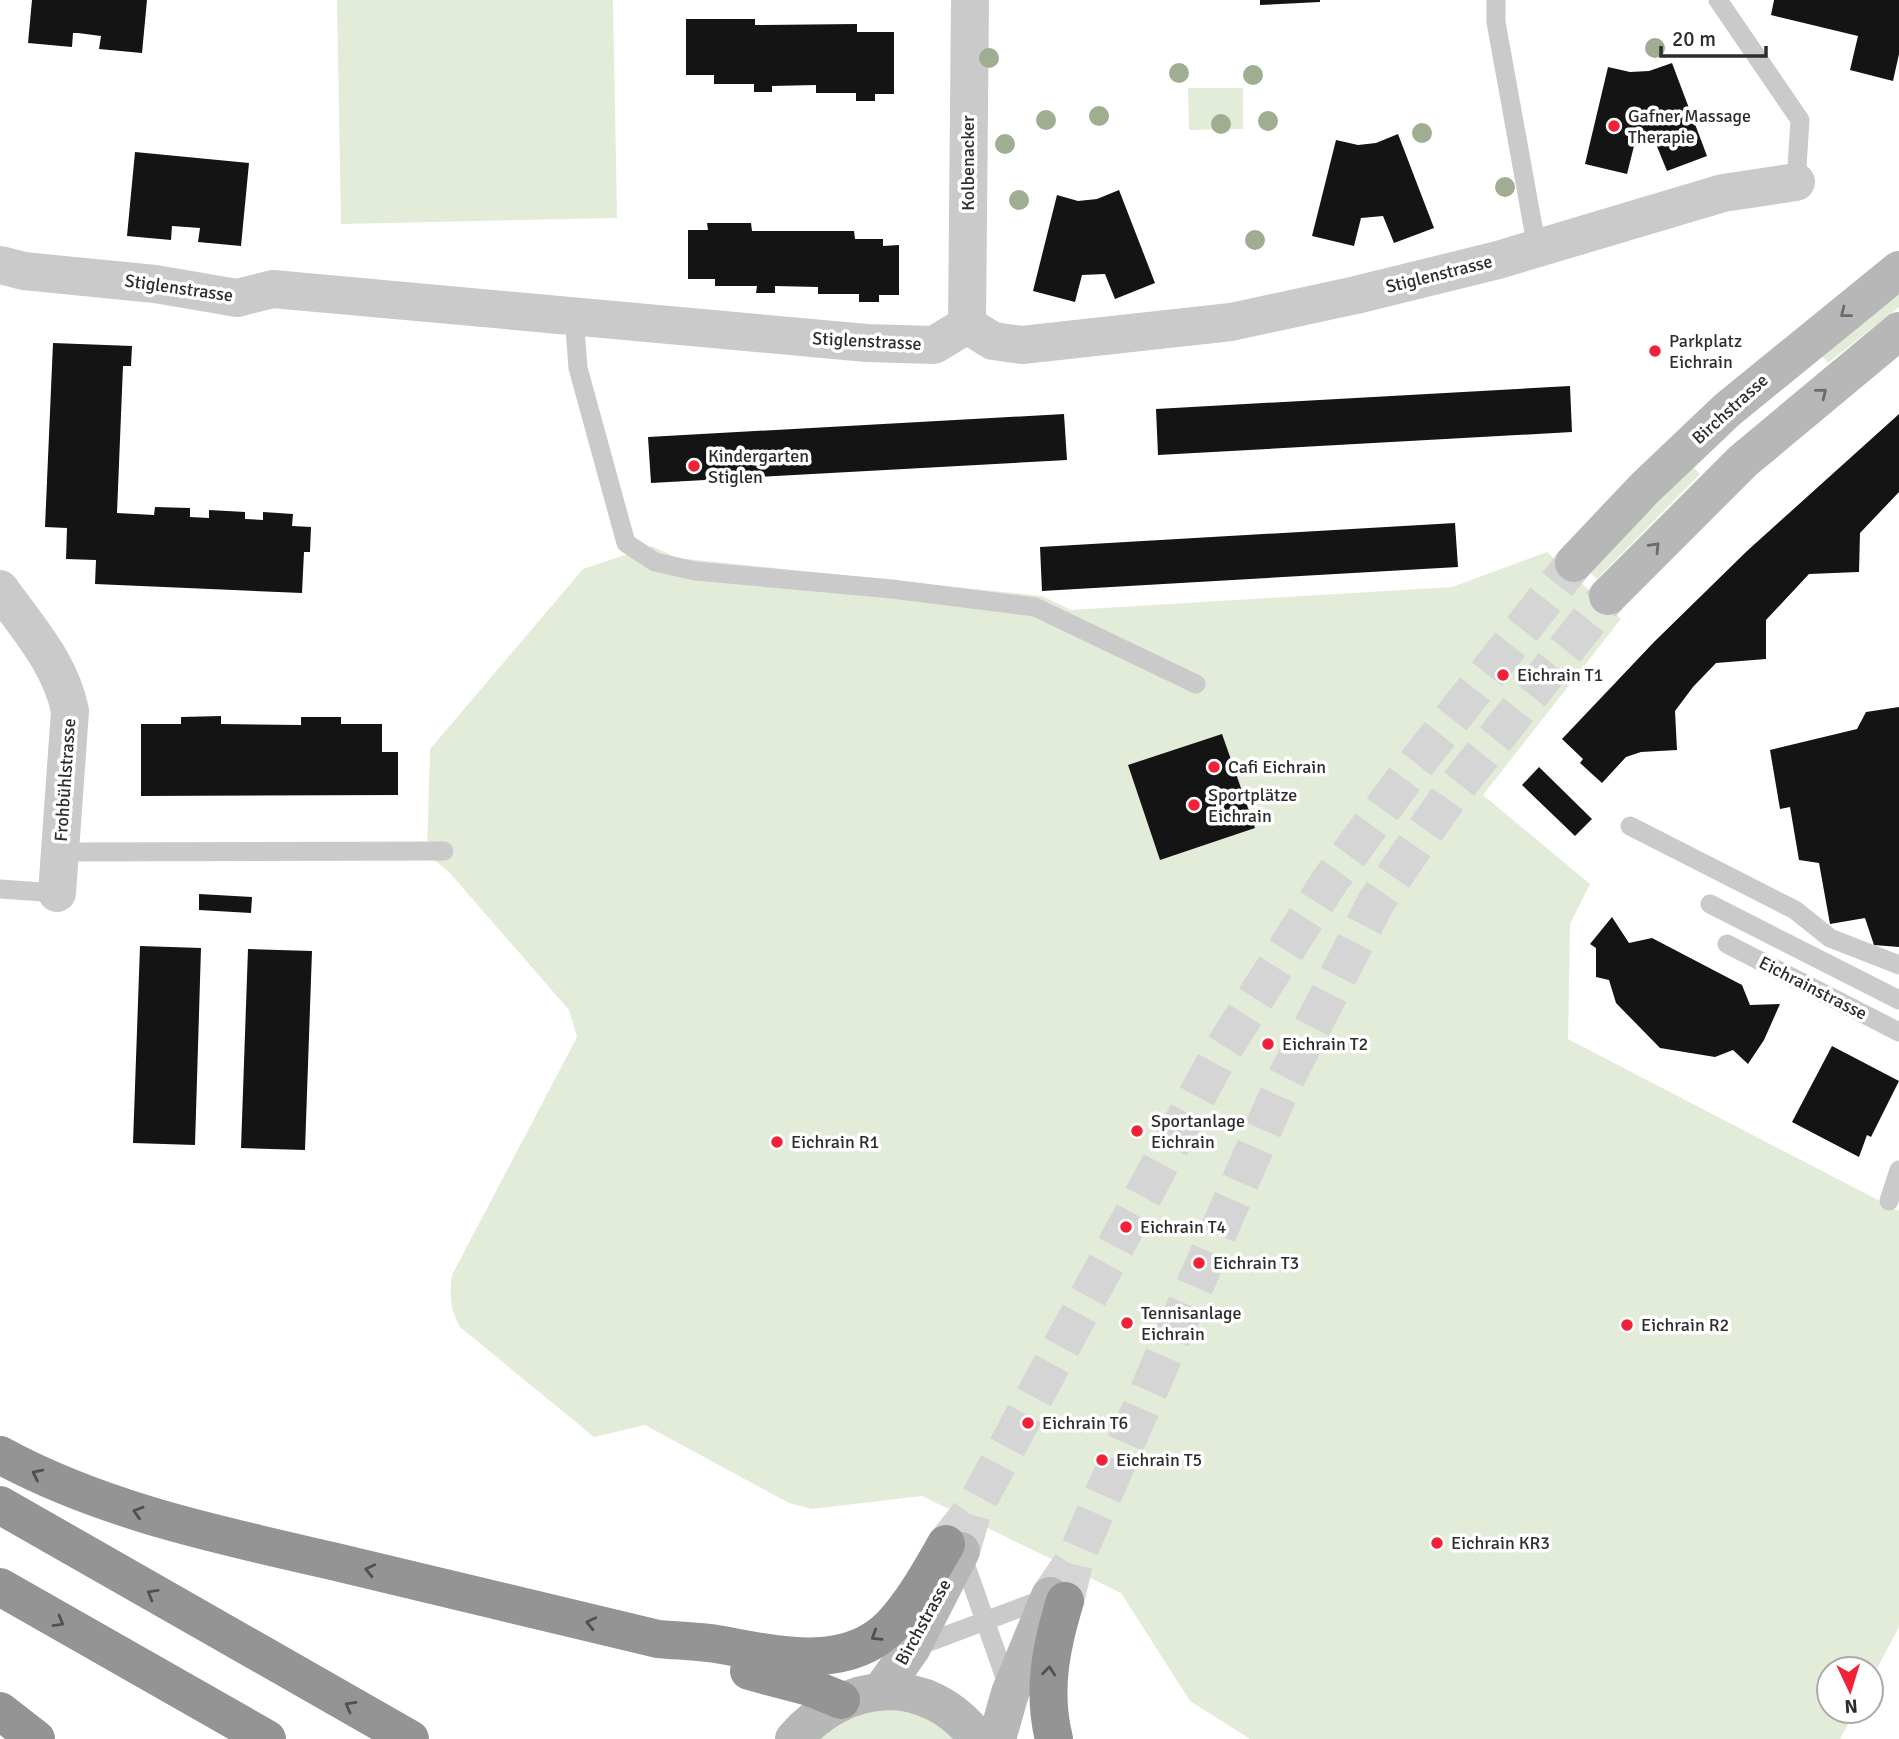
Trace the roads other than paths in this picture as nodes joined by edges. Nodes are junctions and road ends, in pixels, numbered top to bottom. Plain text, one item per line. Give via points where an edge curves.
1 (970, 0) edge
2 (1496, 0) edge
3 (1718, 0) edge
4 (1796, 182) joint
5 (1537, 248) junction
6 (0, 265) edge
7 (1899, 270) edge
8 (574, 315) junction
9 (967, 326) junction
10 (1899, 331) edge
11 (1574, 563) tunnel mouth
12 (0, 589) edge
13 (1608, 596) tunnel mouth
14 (1196, 684) dead end
15 (1630, 825) dead end
16 (444, 851) dead end
17 (59, 852) junction
18 (0, 889) edge
19 (57, 893) joint
20 (1710, 904) dead end
21 (1727, 944) dead end
22 (1899, 965) edge
23 (1899, 1000) edge
24 (1899, 1032) edge
25 (1899, 1170) edge
26 (1889, 1201) dead end
27 (0, 1455) edge
28 (0, 1505) edge
29 (953, 1547) junction
30 (0, 1587) edge
31 (1058, 1599) junction
32 (986, 1621) junction
33 (658, 1639) junction
34 (911, 1648) junction
35 (881, 1690) junction
36 (1010, 1693) junction
37 (841, 1700) junction
38 (0, 1711) edge
39 (36, 1739) edge
40 (267, 1739) edge
41 (410, 1739) edge
42 (794, 1739) edge
43 (978, 1739) edge
44 (997, 1739) edge
45 (1054, 1739) edge

1 - 9 street, Kolbenacker
2 - 5 lane via 1496,22
3 - 4 lane via 1800,120
4 - 5 street, Stiglenstrasse via 1723,193
5 - 9 street, Stiglenstrasse via 1231,322 1022,345 993,341
6 - 8 street, Stiglenstrasse via 237,298 274,289
7 -> 11 main road, Birchstrasse via 1727,410
8 - 9 street, Stiglenstrasse via 854,342 934,345
8 - 14 lane via 578,368 626,543 655,562 695,571 1035,607
13 -> 10 main road via 1743,461
12 - 17 street, Frohbühlstrasse via 56,668 66,692 70,711
15 - 22 lane via 1795,910 1830,939
16 - 17 lane
17 - 19 street, Frohbühlstrasse
18 - 19 lane, Frohbühlstrasse
20 - 23 lane
21 - 24 lane, Eichrainstrasse
25 - 26 lane
33 -> 27 highway via 138,1512 76,1491
41 -> 28 highway
29 - 32 lane
29 -> 33 highway via 890,1627 835,1654 785,1657 719,1644
29 - 34 main road, Birchstrasse
30 -> 40 highway
31 - 32 lane
31 - 36 main road
45 -> 31 highway via 1048,1677
32 - 34 lane
32 - 36 lane
33 - 37 highway via 714,1662
34 - 35 main road, Birchstrasse
35 - 37 main road, Birchstrasse
35 - 43 main road, Birchstrasse via 921,1695 952,1713
36 - 44 main road
37 - 42 main road, Birchstrasse via 812,1719
38 - 39 highway

